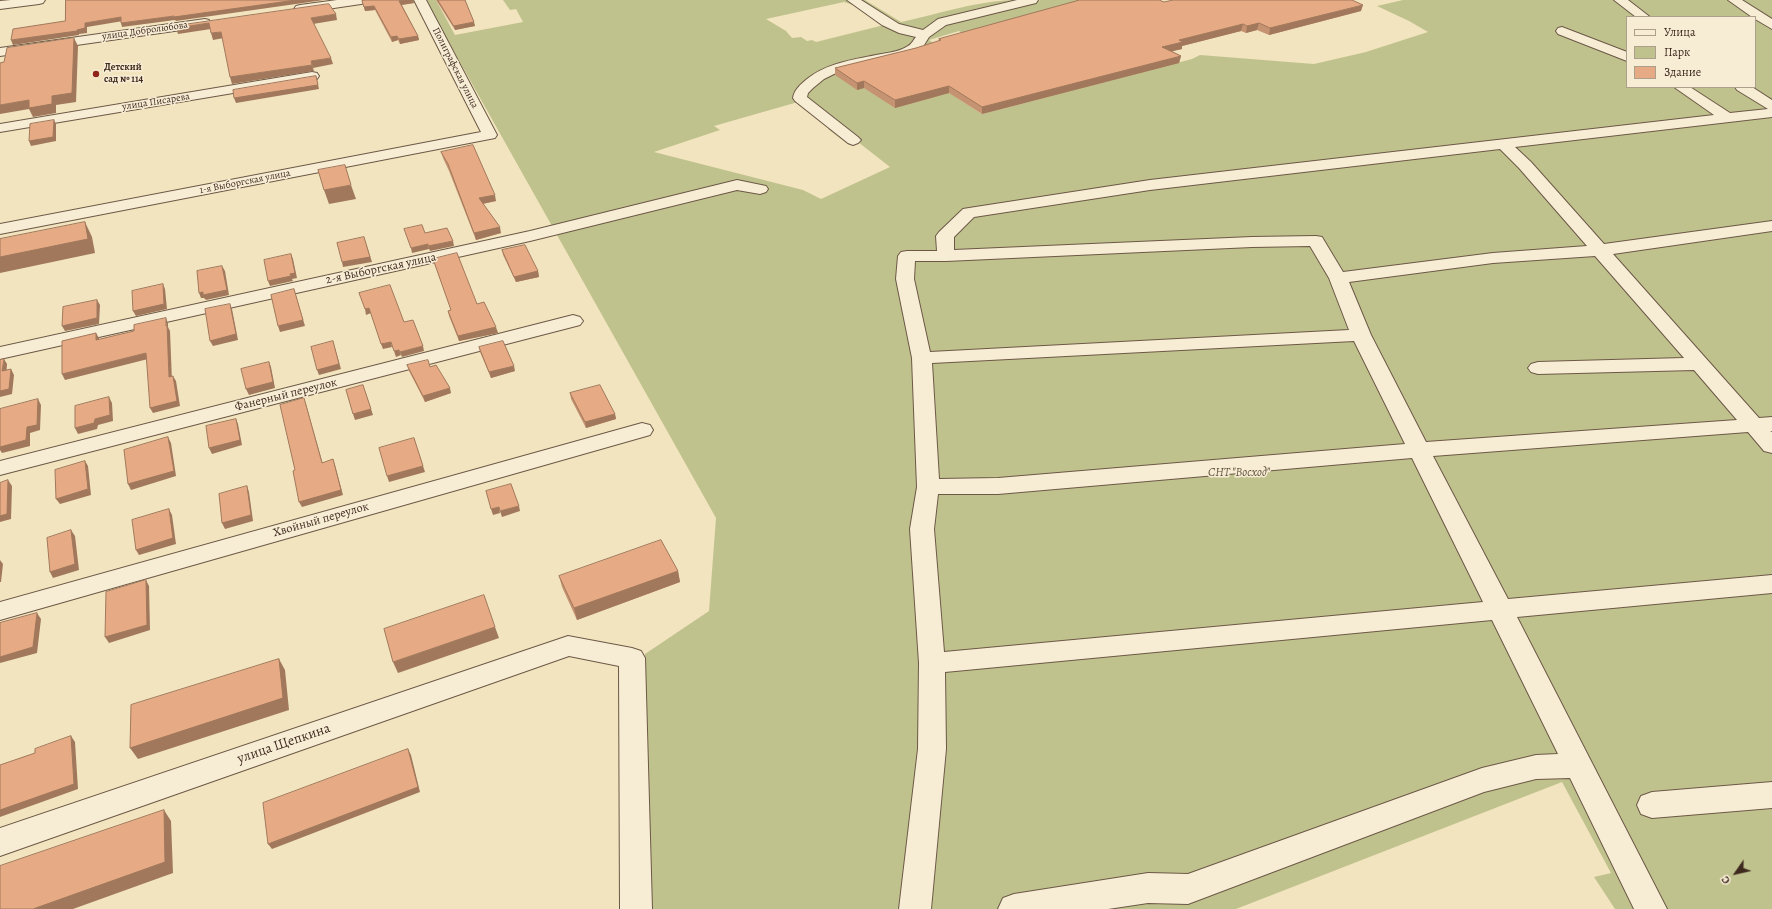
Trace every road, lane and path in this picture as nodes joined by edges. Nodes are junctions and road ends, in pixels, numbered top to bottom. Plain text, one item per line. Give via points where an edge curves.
1 (39, 0) edge
2 (361, 0) edge
3 (420, 0) edge
4 (853, 0) edge
5 (1032, 0) edge
6 (1620, 0) edge
7 (1734, 0) edge
8 (0, 5) edge
9 (291, 10) edge
10 (1643, 16) edge
11 (220, 20) edge
12 (1772, 25) edge
13 (1562, 31) dead end
14 (926, 34) junction
15 (0, 52) edge
16 (1626, 57) edge
17 (312, 76) edge
18 (1682, 88) edge
19 (1744, 88) edge
20 (1772, 106) edge
21 (1772, 113) edge
22 (1729, 119) junction
23 (0, 128) edge
24 (490, 135) joint
25 (853, 140) dead end
26 (1503, 144) junction
27 (760, 189) dead end
28 (1772, 226) edge
29 (0, 229) edge
30 (1600, 250) junction
31 (946, 256) junction
32 (1338, 278) junction
33 (573, 322) dead end
34 (1361, 335) junction
35 (0, 353) edge
36 (922, 358) junction
37 (1700, 364) junction
38 (1538, 368) dead end
39 (1763, 425) edge
40 (642, 430) dead end
41 (1772, 446) edge
42 (1419, 450) junction
43 (0, 468) edge
44 (928, 487) junction
45 (1772, 584) edge
46 (1500, 610) junction
47 (0, 611) edge
48 (932, 663) junction
49 (1579, 765) junction
50 (1772, 795) edge
51 (1652, 805) dead end
52 (0, 842) edge
53 (636, 909) edge
54 (915, 909) edge
55 (1014, 909) edge
56 (1651, 909) edge

1 - 8 street
2 - 9 street
3 - 24 street, Полиграфская улица
4 - 14 street via 894,27
5 - 14 street via 948,20 937,24
6 - 10 street
7 - 12 street
11 - 15 street, улица Добролюбова
13 - 16 street
14 - 25 street via 911,50 830,71 818,76 802,90 800,98 804,102
17 - 23 street, улица Писарева
18 - 22 street
19 - 20 street
21 - 22 street
22 - 26 street
24 - 29 street, 1-я Выборгская улица
26 - 30 street via 1525,165
26 - 31 street via 1150,185 969,213 944,236
27 - 35 street, 2-я Выборгская улица via 738,185 522,238
28 - 30 street
30 - 32 street via 1493,258
30 - 37 street
31 - 32 street via 1316,241
31 - 36 street via 907,256 906,278
32 - 34 street
33 - 43 street, Фанерный переулок
34 - 36 street
34 - 42 street
36 - 44 street
37 - 38 street
37 - 39 street
39 - 41 street
39 - 42 street
40 - 47 street, Хвойный переулок
42 - 44 street via 998,486
42 - 46 street
44 - 48 street via 922,529
45 - 46 street
46 - 48 street
46 - 49 street
48 - 54 street via 932,749
49 - 55 street via 1536,766 1482,780 1188,889 1148,888
49 - 56 street
50 - 51 street
52 - 53 street, улица Щепкина via 568,646 632,658

